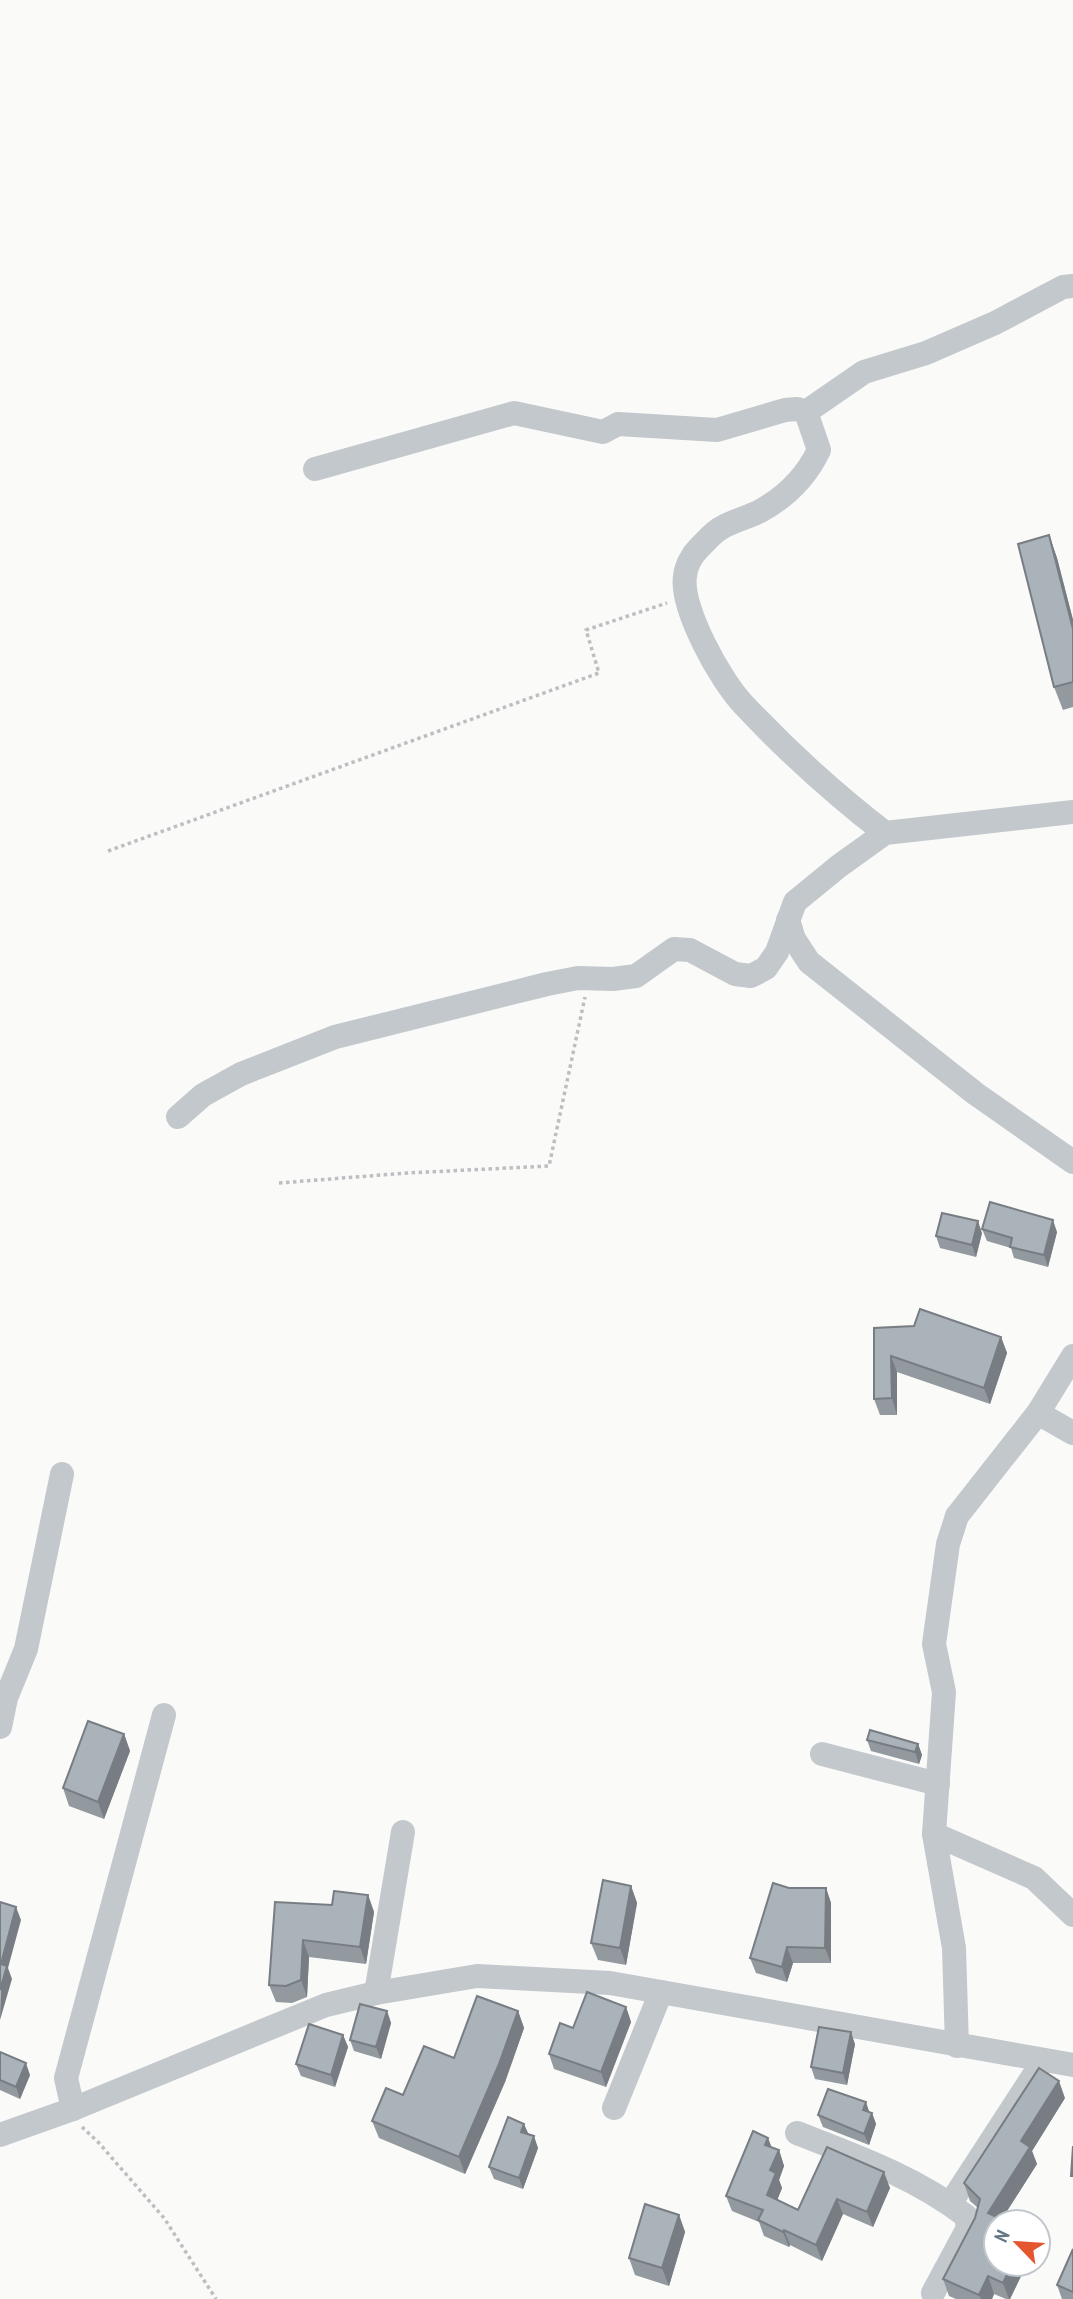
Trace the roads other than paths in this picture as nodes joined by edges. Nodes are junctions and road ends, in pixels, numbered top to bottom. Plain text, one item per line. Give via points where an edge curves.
1 (1073, 286) edge
2 (806, 412) junction
3 (315, 469) dead end
4 (1073, 812) edge
5 (885, 832) junction
6 (788, 920) junction
7 (178, 1117) dead end
8 (1073, 1162) edge
9 (1073, 1356) edge
10 (1038, 1413) junction
11 (1073, 1433) edge
12 (62, 1475) dead end
13 (164, 1716) dead end
14 (0, 1727) edge
15 (822, 1754) dead end
16 (937, 1784) junction
17 (404, 1832) dead end
18 (934, 1834) junction
19 (1073, 1915) edge
20 (661, 1992) junction
21 (376, 1993) junction
22 (957, 2046) junction
23 (1043, 2061) junction
24 (1073, 2065) edge
25 (614, 2108) dead end
26 (69, 2110) junction
27 (797, 2133) dead end
28 (0, 2135) edge
29 (950, 2204) junction
30 (933, 2292) dead end

1 - 2 street via 926,354 864,372
2 - 3 street via 785,410 717,430 618,424 603,432 513,413
2 - 5 street via 819,450 814,461 796,485 762,510 720,528 697,550 684,577 686,597 706,649 741,702 850,806
4 - 5 street
5 - 6 street via 795,902
6 - 7 street via 766,968 751,976 735,974 690,950 674,949 636,976 547,984 335,1037 241,1074 203,1095
6 - 8 street via 809,962 976,1094
9 - 10 street
10 - 11 street
10 - 16 street via 957,1516 948,1544 934,1644 944,1692
12 - 14 street via 26,1649
13 - 26 street via 66,2078
15 - 16 street
16 - 18 street
17 - 21 street
18 - 19 street via 1034,1878
18 - 22 street via 954,1948
20 - 21 street via 610,1983 477,1976
20 - 22 street
20 - 25 street
21 - 26 street via 326,2005
22 - 23 street
23 - 24 street
23 - 29 street
26 - 28 street
27 - 29 street via 883,2166
29 - 30 street via 966,2216 968,2228

